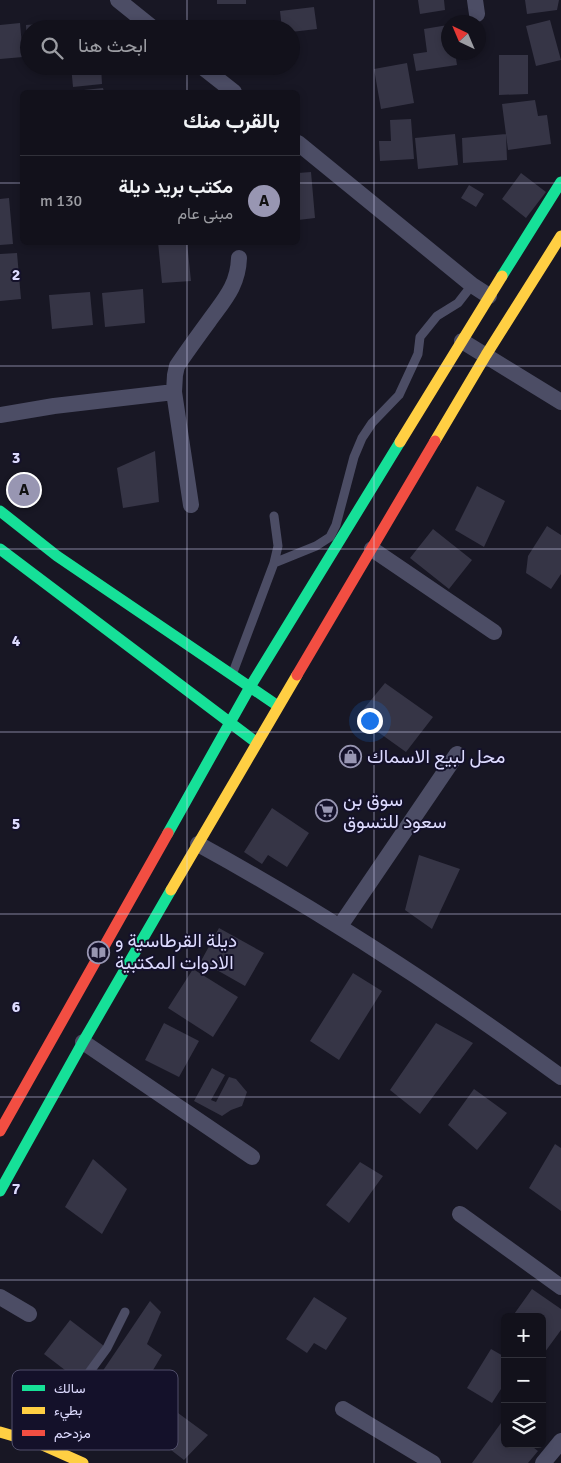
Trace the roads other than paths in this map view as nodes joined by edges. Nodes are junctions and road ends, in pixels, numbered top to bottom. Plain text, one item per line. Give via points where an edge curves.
1 (118, 0) edge
2 (143, 20) edge
3 (212, 75) edge
4 (231, 90) edge
5 (300, 145) edge
6 (561, 182) edge
7 (561, 236) edge
8 (238, 258) dead end
9 (472, 285) junction
10 (488, 296) junction
11 (462, 341) junction
12 (486, 355) junction
13 (174, 392) junction
14 (561, 402) edge
15 (0, 415) edge
16 (190, 505) dead end
17 (0, 511) edge
18 (274, 516) dead end
19 (372, 549) junction
20 (0, 550) edge
21 (274, 563) junction
22 (494, 632) dead end
23 (232, 675) junction
24 (250, 687) junction
25 (278, 706) junction
26 (229, 722) junction
27 (257, 743) junction
28 (457, 754) dead end
29 (198, 844) junction
30 (340, 926) junction
31 (83, 1042) junction
32 (561, 1077) edge
33 (1, 1125) edge
34 (252, 1157) dead end
35 (0, 1191) edge
36 (460, 1214) dead end
37 (561, 1287) edge
38 (0, 1297) edge
39 (125, 1312) dead end
40 (29, 1314) dead end
41 (90, 1370) edge
42 (343, 1409) dead end
43 (561, 1441) edge
44 (54, 1450) edge
45 (83, 1463) edge
46 (433, 1463) edge
47 (543, 1463) edge

1 - 2 street
3 - 4 street
5 - 9 street
6 - 10 main road
7 - 12 main road
8 - 13 street via 232,287 225,301 177,366
9 - 10 street
9 - 21 lane via 458,303 437,316 420,337 418,354 399,395 362,438 330,537
10 - 11 main road
11 - 12 street
11 - 24 main road
12 - 14 street
12 - 19 main road
13 - 15 street
13 - 16 street
17 - 23 main road via 57,556
18 - 21 lane via 278,546
19 - 22 street
19 - 25 main road
20 - 26 main road
21 - 23 lane
23 - 24 main road
24 - 25 main road
24 - 26 main road
25 - 27 main road
26 - 27 main road
26 - 33 main road
27 - 29 main road
28 - 30 street
29 - 30 street
29 - 31 main road
30 - 32 street
31 - 34 street
31 - 35 main road
36 - 37 street
38 - 40 street
39 - 41 lane
42 - 46 street
43 - 47 street
44 - 45 main road

